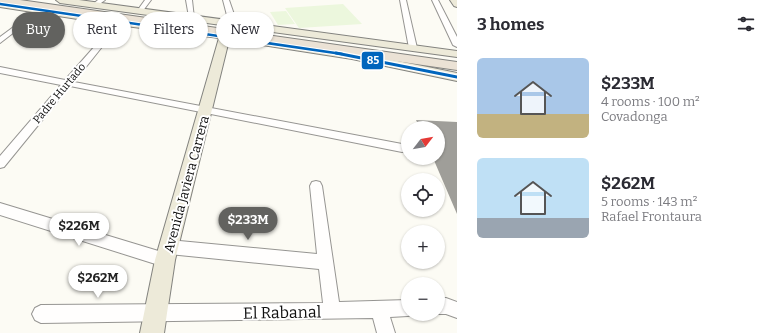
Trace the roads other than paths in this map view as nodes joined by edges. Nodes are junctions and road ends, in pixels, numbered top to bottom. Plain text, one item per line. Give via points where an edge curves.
1 (0, 0) edge
2 (21, 0) edge
3 (148, 0) edge
4 (189, 0) edge
5 (226, 0) edge
6 (403, 0) edge
7 (435, 0) edge
8 (454, 0) edge
9 (67, 2) edge
10 (99, 2) edge
11 (0, 4) edge
12 (457, 4) edge
13 (40, 5) edge
14 (140, 11) junction
15 (73, 12) edge
16 (77, 12) edge
17 (149, 12) edge
18 (191, 12) edge
19 (227, 12) edge
20 (131, 22) edge
21 (216, 29) edge
22 (274, 34) edge
23 (274, 39) edge
24 (274, 39) edge
25 (274, 39) edge
26 (274, 39) edge
27 (0, 41) edge
28 (388, 45) junction
29 (457, 45) edge
30 (96, 48) edge
31 (224, 48) edge
32 (336, 48) junction
33 (414, 48) junction
34 (457, 54) edge
35 (457, 62) edge
36 (457, 66) edge
37 (0, 70) edge
38 (457, 77) edge
39 (68, 83) junction
40 (206, 111) junction
41 (401, 148) edge
42 (0, 164) edge
43 (316, 186) dead end
44 (0, 209) edge
45 (167, 253) junction
46 (325, 262) junction
47 (445, 306) edge
48 (401, 308) edge
49 (379, 309) junction
50 (457, 310) edge
51 (332, 311) junction
52 (41, 314) dead end
53 (154, 323) edge
54 (386, 333) edge

1 - 15 highway
2 - 9 highway
3 - 14 street
4 - 18 street
5 - 19 street
6 - 33 street
7 - 29 street
8 - 12 main road
9 - 10 main road
9 - 13 highway
9 - 21 highway
10 - 14 main road
11 - 13 main road
13 - 16 main road
13 - 27 street
14 - 17 main road
20 - 32 highway
22 - 28 main road
23 - 28 highway
24 - 32 highway
25 - 35 highway
26 - 38 main road
28 - 33 main road
30 - 39 street, Padre Hurtado
31 - 40 main road, Avenida Javiera Carrera
32 - 36 highway
33 - 34 main road
37 - 39 street
39 - 40 street
39 - 42 street, Padre Hurtado
40 - 41 street
40 - 45 main road, Avenida Javiera Carrera
43 - 46 street
44 - 45 street
45 - 46 street
45 - 53 main road, Avenida Javiera Carrera
46 - 51 street
47 - 50 street
48 - 49 street, El Rabanal
49 - 51 street, El Rabanal
49 - 54 street
51 - 53 street, El Rabanal
52 - 53 street, El Rabanal

